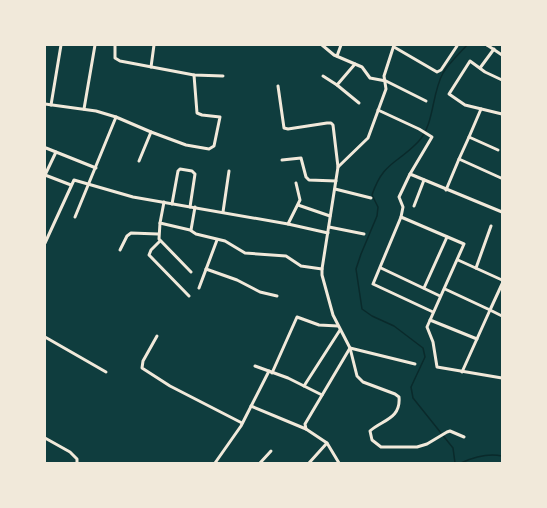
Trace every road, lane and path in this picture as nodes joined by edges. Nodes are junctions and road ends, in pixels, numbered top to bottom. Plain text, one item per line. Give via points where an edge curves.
1 (61, 45) edge
2 (95, 45) edge
3 (115, 45) edge
4 (154, 45) edge
5 (322, 45) edge
6 (341, 45) edge
7 (487, 45) edge
8 (394, 46) edge
9 (458, 46) dead end
10 (494, 50) junction
11 (502, 55) edge
12 (337, 56) junction
13 (355, 64) junction
14 (151, 67) junction
15 (480, 68) junction
16 (194, 75) junction
17 (223, 76) dead end
18 (323, 76) dead end
19 (502, 80) edge
20 (386, 81) junction
21 (337, 85) junction
22 (278, 86) dead end
23 (426, 101) dead end
24 (359, 103) dead end
25 (45, 104) edge
26 (51, 105) junction
27 (84, 109) junction
28 (481, 109) junction
29 (378, 110) junction
30 (502, 114) edge
31 (116, 116) junction
32 (151, 132) junction
33 (469, 137) junction
34 (46, 148) dead end
35 (498, 150) dead end
36 (56, 152) junction
37 (459, 159) junction
38 (282, 160) dead end
39 (138, 161) dead end
40 (96, 168) junction
41 (338, 168) junction
42 (229, 171) dead end
43 (410, 174) junction
44 (45, 175) edge
45 (501, 178) edge
46 (424, 180) junction
47 (336, 181) junction
48 (296, 183) dead end
49 (89, 184) junction
50 (71, 185) junction
51 (335, 189) junction
52 (446, 190) junction
53 (371, 198) dead end
54 (164, 202) junction
55 (172, 204) junction
56 (298, 205) junction
57 (190, 206) junction
58 (414, 206) dead end
59 (195, 207) junction
60 (222, 212) junction
61 (502, 212) edge
62 (330, 216) junction
63 (75, 217) dead end
64 (402, 217) junction
65 (160, 223) junction
66 (288, 224) junction
67 (491, 226) dead end
68 (328, 227) junction
69 (191, 230) junction
70 (328, 233) junction
71 (158, 234) junction
72 (364, 234) dead end
73 (448, 237) junction
74 (217, 240) junction
75 (160, 241) junction
76 (45, 243) edge
77 (120, 250) dead end
78 (458, 260) junction
79 (381, 268) junction
80 (476, 268) junction
81 (206, 269) junction
82 (322, 269) junction
83 (191, 272) dead end
84 (502, 280) edge
85 (502, 284) edge
86 (200, 288) dead end
87 (424, 288) junction
88 (444, 289) junction
89 (189, 296) dead end
90 (277, 296) dead end
91 (440, 296) junction
92 (490, 310) junction
93 (433, 312) junction
94 (502, 316) edge
95 (430, 320) junction
96 (338, 326) junction
97 (340, 330) junction
98 (157, 336) dead end
99 (45, 337) edge
100 (477, 339) junction
101 (350, 348) junction
102 (415, 364) dead end
103 (255, 366) dead end
104 (106, 372) dead end
105 (270, 372) junction
106 (462, 372) junction
107 (502, 378) edge
108 (304, 386) junction
109 (322, 395) junction
110 (251, 406) junction
111 (242, 423) junction
112 (306, 429) junction
113 (464, 437) dead end
114 (45, 438) edge
115 (327, 443) junction
116 (271, 451) dead end
117 (217, 459) junction
118 (338, 462) edge
119 (77, 463) edge
120 (215, 463) edge
121 (221, 463) edge
122 (260, 463) edge
123 (309, 463) edge

1 - 26 street
2 - 27 street
3 - 14 street via 114,55 117,60
4 - 14 street
5 - 12 street
6 - 12 street
7 - 10 street
8 - 9 street via 437,72
8 - 20 street via 385,74
10 - 11 street
10 - 15 street
12 - 13 street
13 - 20 street via 363,68 370,78
13 - 21 street
14 - 16 street
15 - 19 street
15 - 28 street via 468,62 449,94 465,105
16 - 17 street
16 - 32 street via 197,113 220,118 214,146 209,149 186,145
18 - 21 street
20 - 23 street
20 - 29 street via 386,89
21 - 24 street
22 - 41 street via 284,128 327,123 333,125
25 - 26 street
26 - 27 street
27 - 31 street
28 - 30 street
28 - 33 street
29 - 41 street via 366,141
29 - 43 street via 432,137
31 - 32 street
31 - 40 street
32 - 39 street
33 - 35 street
33 - 37 street
34 - 36 street
36 - 40 street
36 - 44 street
37 - 45 street
37 - 52 street
38 - 47 street via 301,158 309,180
40 - 49 street
41 - 47 street
42 - 60 street
43 - 46 street
43 - 64 street via 399,197 403,207
44 - 50 street
46 - 52 street
46 - 58 street
47 - 51 street
48 - 56 street
49 - 50 street via 74,180
49 - 54 street via 133,197
49 - 63 street
50 - 76 street
51 - 53 street
51 - 62 street
52 - 61 street
54 - 55 street
54 - 65 street
55 - 57 street
55 - 57 street via 178,172 183,169 194,174
56 - 62 street
56 - 66 street
57 - 59 street
59 - 60 street
59 - 69 street
60 - 66 street
62 - 68 street
64 - 73 street
64 - 79 street
65 - 69 street
65 - 71 street
66 - 70 street
67 - 80 street
68 - 70 street
68 - 72 street
69 - 74 street
70 - 82 street
71 - 75 street
71 - 77 street via 131,232
73 - 78 street via 464,244
73 - 87 street
74 - 81 street
74 - 82 street via 227,242 245,253 286,256 301,266
75 - 83 street
75 - 89 street via 149,255
78 - 80 street
78 - 88 street
79 - 87 street
79 - 93 street via 373,283 376,287
80 - 84 street
81 - 86 street
81 - 90 street via 237,280 260,292
82 - 96 street
85 - 92 street
87 - 91 street
88 - 91 street
88 - 92 street
91 - 93 street
92 - 94 street
92 - 100 street
93 - 95 street
95 - 100 street
95 - 106 street via 427,328 433,342 437,367
96 - 97 street
96 - 105 street via 319,325 297,317
97 - 101 street
97 - 108 street
98 - 111 street via 143,361 142,368 170,386
99 - 104 street
100 - 106 street
101 - 102 street
101 - 109 street
101 - 113 street via 360,379 399,397 398,409 393,416 370,431 375,444 384,448 417,447 447,432
103 - 105 street
105 - 108 street
105 - 110 street
106 - 107 street
108 - 109 street
109 - 112 street via 308,416
110 - 111 street
110 - 112 street
111 - 117 street
112 - 115 street
114 - 119 street via 70,452 77,459
115 - 118 street
115 - 123 street
116 - 122 street
117 - 120 street
117 - 121 street

